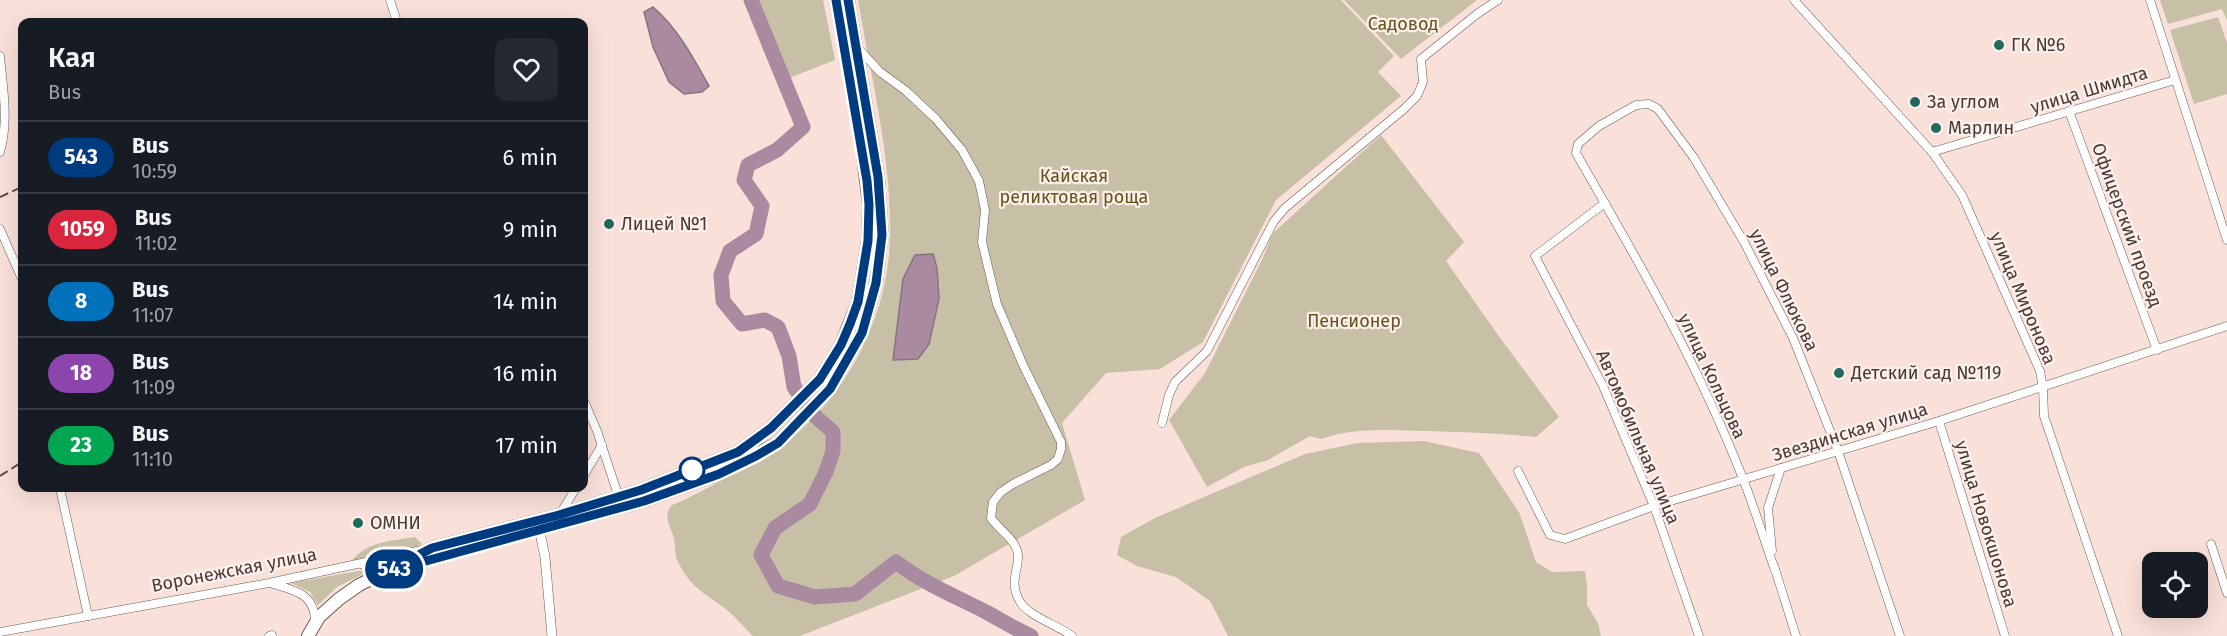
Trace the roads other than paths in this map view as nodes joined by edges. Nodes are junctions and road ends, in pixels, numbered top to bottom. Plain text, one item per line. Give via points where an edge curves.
1 (390, 0) edge
2 (836, 0) edge
3 (848, 0) edge
4 (1498, 0) edge
5 (1794, 0) edge
6 (2150, 0) edge
7 (396, 18) edge
8 (856, 45) junction
9 (0, 56) edge
10 (2175, 80) junction
11 (1658, 109) joint
12 (2068, 111) junction
13 (0, 152) edge
14 (1932, 152) junction
15 (1605, 203) junction
16 (0, 229) edge
17 (2227, 240) edge
18 (18, 270) edge
19 (2227, 326) edge
20 (2157, 350) junction
21 (2043, 388) junction
22 (588, 411) edge
23 (1939, 421) junction
24 (1162, 423) dead end
25 (602, 445) junction
26 (1838, 450) junction
27 (1781, 468) junction
28 (588, 469) edge
29 (1518, 471) dead end
30 (1743, 479) junction
31 (61, 492) edge
32 (573, 492) edge
33 (620, 502) junction
34 (1654, 506) junction
35 (559, 515) junction
36 (538, 526) junction
37 (2211, 544) dead end
38 (432, 548) junction
39 (359, 564) junction
40 (1775, 570) junction
41 (386, 572) junction
42 (269, 583) junction
43 (2227, 593) edge
44 (88, 616) junction
45 (315, 623) junction
46 (0, 632) edge
47 (308, 636) edge
48 (552, 636) edge
49 (1072, 636) edge
50 (1700, 636) edge
51 (1796, 636) edge
52 (1900, 636) edge
53 (2006, 636) edge
54 (2118, 636) edge

1 - 7 street
2 - 33 main road via 868,189 868,241 858,302 841,345 820,379 771,428 738,452
3 - 8 main road
4 - 24 street via 1421,60 1423,82 1410,103 1274,221 1207,351 1175,382
5 - 14 street
6 - 10 street
8 - 33 main road via 878,177 882,235 876,283 862,333 830,389 778,443 683,489
8 - 49 street via 880,72 936,119 962,150 979,182 985,210 982,242 997,304 1062,449 1051,465 1001,492 993,502 991,518 1016,548 1013,576 1019,601
9 - 13 street via 5,101
10 - 12 street, улица Шмидта
10 - 17 street
11 - 15 street, улица Кольцова via 1649,104 1636,105 1599,126 1578,144 1576,153
11 - 26 street, улица Флюкова via 1694,158 1744,242 1793,338
12 - 14 street, улица Шмидта
12 - 20 street, Офицерский проезд
14 - 21 street, улица Миронова via 1962,195 2040,371
15 - 30 street, улица Кольцова via 1698,378
15 - 34 street, Автомобильная улица via 1535,256 1602,386
16 - 18 street
19 - 20 street, Звездинская улица
20 - 21 street, Звездинская улица
21 - 23 street, Звездинская улица
21 - 54 street, улица Миронова via 2044,416
22 - 25 street
23 - 26 street, Звездинская улица
23 - 53 street, улица Новокшонова
25 - 28 street
25 - 33 street
26 - 27 street, Звездинская улица
26 - 52 street, улица Флюкова
27 - 30 street, Звездинская улица
27 - 40 street, улица Кольцова via 1768,508
29 - 34 street, Звездинская улица via 1550,534 1565,539
30 - 34 street, Звездинская улица
30 - 40 street, улица Кольцова
31 - 44 street
32 - 35 street
33 - 35 main road
33 - 36 main road
34 - 50 street, Автомобильная улица
35 - 36 main road
36 - 38 main road
36 - 41 main road
36 - 48 street via 545,557
37 - 43 street
38 - 39 street
38 - 41 main road
39 - 41 street, Воронежская улица
39 - 42 street, Воронежская улица
40 - 51 street, улица Кольцова
41 - 45 main road via 339,599
42 - 44 street, Воронежская улица
42 - 45 street via 298,592 311,602
44 - 46 street, Воронежская улица
45 - 47 main road

